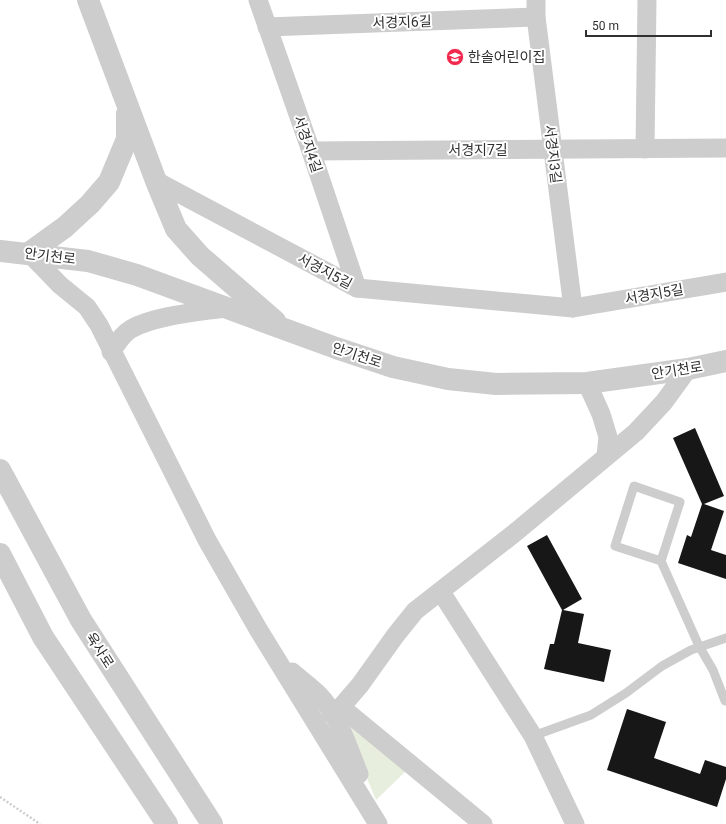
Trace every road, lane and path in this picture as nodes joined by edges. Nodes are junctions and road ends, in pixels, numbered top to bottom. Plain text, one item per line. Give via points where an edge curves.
1 (88, 0) edge
2 (258, 0) edge
3 (647, 0) edge
4 (536, 8) edge
5 (267, 27) junction
6 (127, 106) junction
7 (726, 148) edge
8 (645, 149) junction
9 (552, 150) junction
10 (311, 151) junction
11 (156, 181) junction
12 (2, 252) edge
13 (29, 253) junction
14 (726, 282) edge
15 (357, 288) junction
16 (224, 308) junction
17 (573, 308) junction
18 (283, 329) junction
19 (111, 352) junction
20 (726, 361) edge
21 (688, 369) junction
22 (587, 383) junction
23 (606, 456) junction
24 (0, 470) edge
25 (0, 554) edge
26 (661, 560) junction
27 (441, 592) junction
28 (726, 638) edge
29 (699, 646) junction
30 (277, 659) junction
31 (725, 701) edge
32 (336, 710) junction
33 (533, 736) junction
34 (0, 797) edge
35 (377, 822) edge
36 (40, 824) edge
37 (166, 824) edge
38 (212, 824) edge
39 (483, 824) edge
40 (575, 824) edge

1 - 6 street
2 - 5 street, 서경지4길
3 - 8 street
4 - 5 street, 서경지6길
4 - 9 street, 서경지3길
5 - 10 street, 서경지4길
6 - 11 street
6 - 13 street via 127,139 109,182 65,227
7 - 8 street, 서경지7길
8 - 9 street, 서경지7길
9 - 10 street, 서경지7길
9 - 17 street, 서경지3길
10 - 15 street, 서경지4길
11 - 15 street, 서경지5길
11 - 18 street via 176,229 200,256
12 - 13 street, 안기천로
13 - 16 street, 안기천로 via 88,261 137,275
13 - 19 street via 60,286 87,307 99,325
14 - 17 street, 서경지5길
15 - 17 street, 서경지5길
16 - 18 street, 안기천로
16 - 19 street via 148,322 130,329
18 - 22 street, 안기천로 via 394,367 448,379 496,384
19 - 30 street via 207,540
20 - 21 street, 안기천로
21 - 22 street, 안기천로
21 - 23 street via 664,402 636,432
22 - 23 street via 608,437
23 - 27 street
24 - 38 street, 육사로 via 81,620
25 - 37 street via 43,637
26 - 26 lane via 680,502 634,486 615,546
26 - 29 lane
27 - 32 street via 415,612 360,685
27 - 33 street
28 - 29 lane
29 - 31 lane via 713,670
29 - 33 lane via 662,666 591,715
30 - 32 street
30 - 35 street
32 - 35 street
32 - 39 street
33 - 40 street
34 - 36 path

